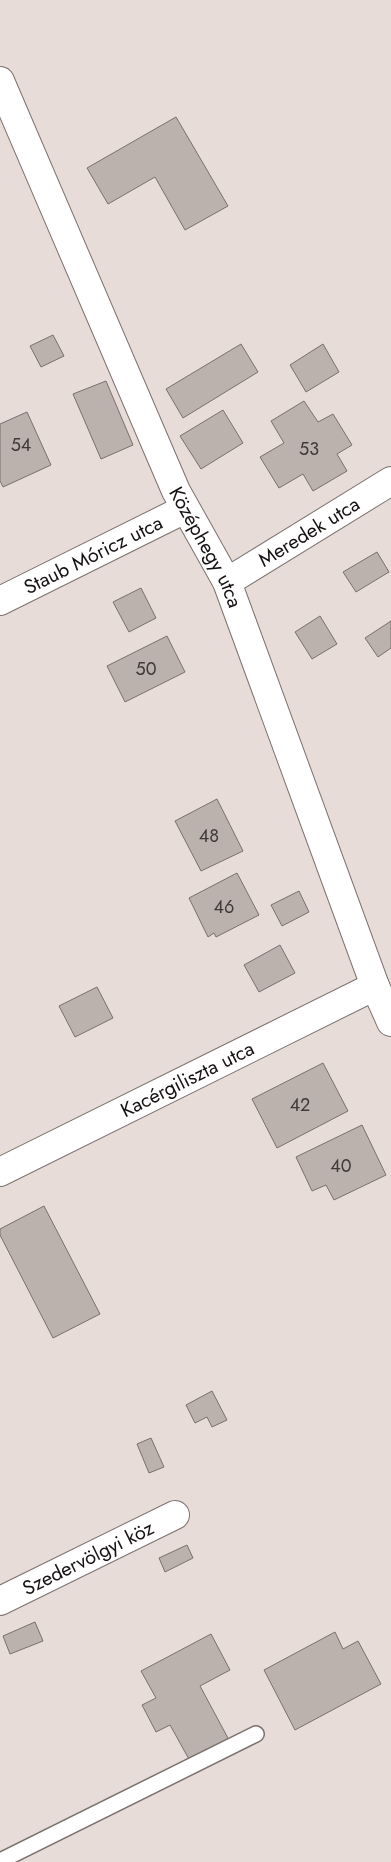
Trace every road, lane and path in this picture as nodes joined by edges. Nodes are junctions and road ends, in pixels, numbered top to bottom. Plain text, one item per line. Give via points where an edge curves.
1 (0, 81) edge
2 (391, 481) edge
3 (185, 510) junction
4 (227, 582) junction
5 (0, 601) edge
6 (375, 986) junction
7 (391, 1022) edge
8 (0, 1172) edge
9 (175, 1515) dead end
10 (0, 1601) edge
11 (256, 1734) dead end
12 (0, 1861) edge

1 - 3 street, Középhegy utca
2 - 4 street, Meredek utca
3 - 4 street, Középhegy utca
3 - 5 street, Staub Móricz utca
4 - 6 street, Középhegy utca
6 - 7 street, Középhegy utca
6 - 8 street, Kacérgiliszta utca
9 - 10 street, Szedervölgyi köz
11 - 12 lane

